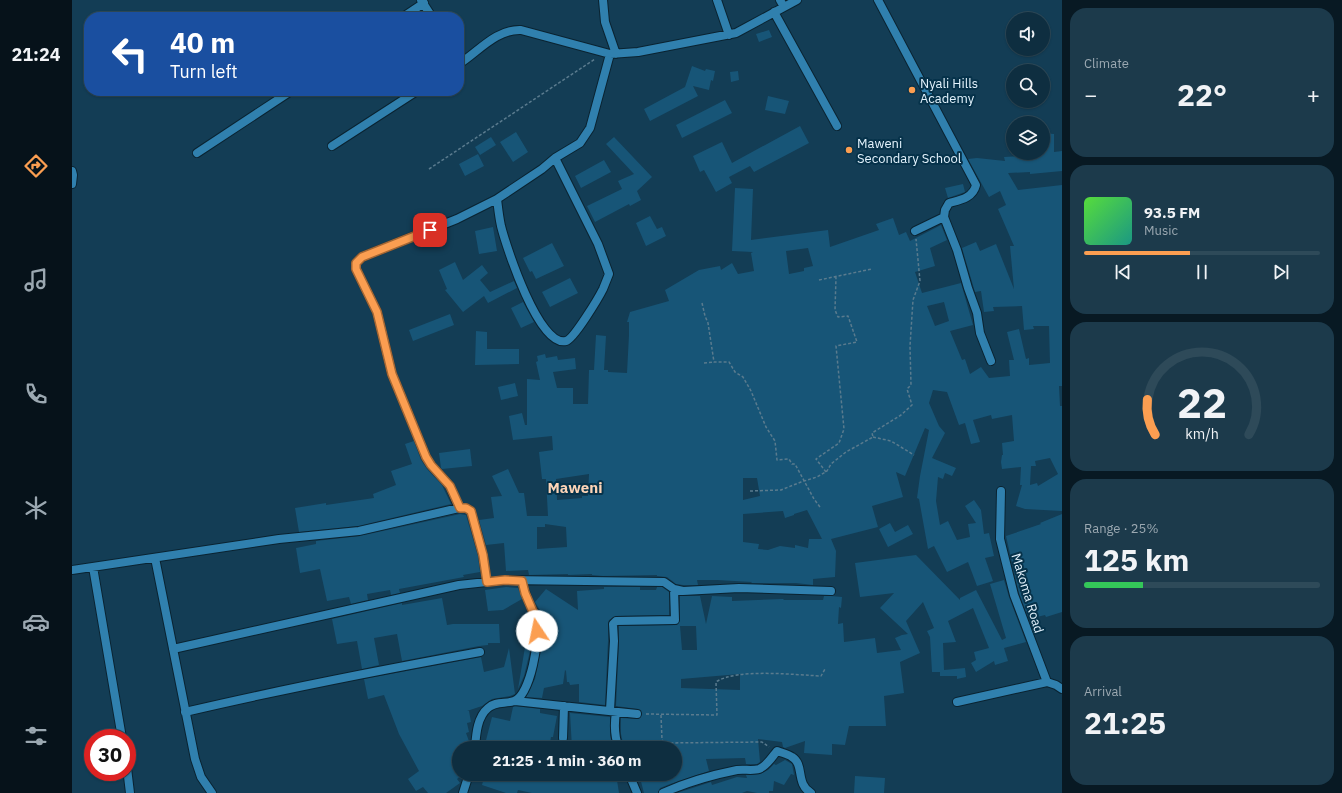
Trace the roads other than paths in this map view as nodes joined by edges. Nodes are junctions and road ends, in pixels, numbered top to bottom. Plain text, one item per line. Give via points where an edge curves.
1 (603, 0) edge
2 (717, 0) edge
3 (797, 0) edge
4 (878, 0) edge
5 (422, 2) edge
6 (782, 4) edge
7 (409, 12) edge
8 (429, 12) edge
9 (774, 12) junction
10 (729, 35) junction
11 (610, 53) junction
12 (464, 59) edge
13 (283, 96) edge
14 (409, 96) edge
15 (837, 126) dead end
16 (332, 146) dead end
17 (197, 153) dead end
18 (555, 158) junction
19 (72, 171) edge
20 (72, 184) edge
21 (497, 198) junction
22 (944, 217) junction
23 (915, 231) road end
24 (991, 361) dead end
25 (1000, 491) dead end
26 (460, 508) junction
27 (155, 558) junction
28 (93, 567) junction
29 (72, 570) edge
30 (522, 581) junction
31 (487, 582) junction
32 (674, 589) junction
33 (831, 591) dead end
34 (173, 649) junction
35 (480, 652) dead end
36 (1047, 682) junction
37 (1062, 689) edge
38 (515, 701) junction
39 (958, 702) dead end
40 (564, 706) junction
41 (613, 711) junction
42 (185, 712) junction
43 (637, 714) road end
44 (120, 729) edge
45 (563, 738) dead end
46 (476, 741) edge
47 (618, 741) edge
48 (129, 781) edge
49 (467, 781) edge
50 (633, 781) edge
51 (130, 793) edge
52 (212, 793) edge
53 (463, 793) edge
54 (637, 793) edge
55 (663, 793) edge
56 (811, 793) edge

1 - 11 street
2 - 10 street
3 - 6 street
4 - 22 street via 976,186 972,194 949,203
5 - 7 street
5 - 8 street
6 - 9 street
9 - 10 street
9 - 15 street
10 - 11 street via 638,52
11 - 12 street via 521,30 512,30
11 - 18 street via 590,128 580,143
13 - 17 street
14 - 16 street
18 - 21 street
18 - 21 street via 598,244 609,274 603,290 583,323 567,341 560,340 546,331 533,310 518,276 501,225
19 - 20 street
21 - 26 street via 457,219 362,257 356,263 356,269 377,312 392,374 426,457 450,486
22 - 23 street
22 - 24 street via 957,250 977,313 980,333
25 - 36 street, Makoma Road via 1000,539 1010,581
26 - 27 street via 359,530 279,538
26 - 31 street via 471,511 483,555
27 - 28 street
27 - 34 street
28 - 29 street
28 - 44 street
30 - 31 street
30 - 32 street via 664,582
30 - 38 street via 537,621 537,641 533,667 526,688
31 - 34 street via 459,585
32 - 33 street via 684,592 740,588
32 - 41 street via 675,620 616,621 613,624
34 - 42 street
35 - 42 street via 380,670
36 - 37 street
36 - 39 street
38 - 40 street
38 - 46 street via 486,708
40 - 41 street
40 - 45 street
41 - 43 street
41 - 47 street
42 - 52 street via 199,771
48 - 51 street
49 - 53 street
50 - 54 street
55 - 56 street via 688,782 740,769 758,769 777,751 796,760 803,787

